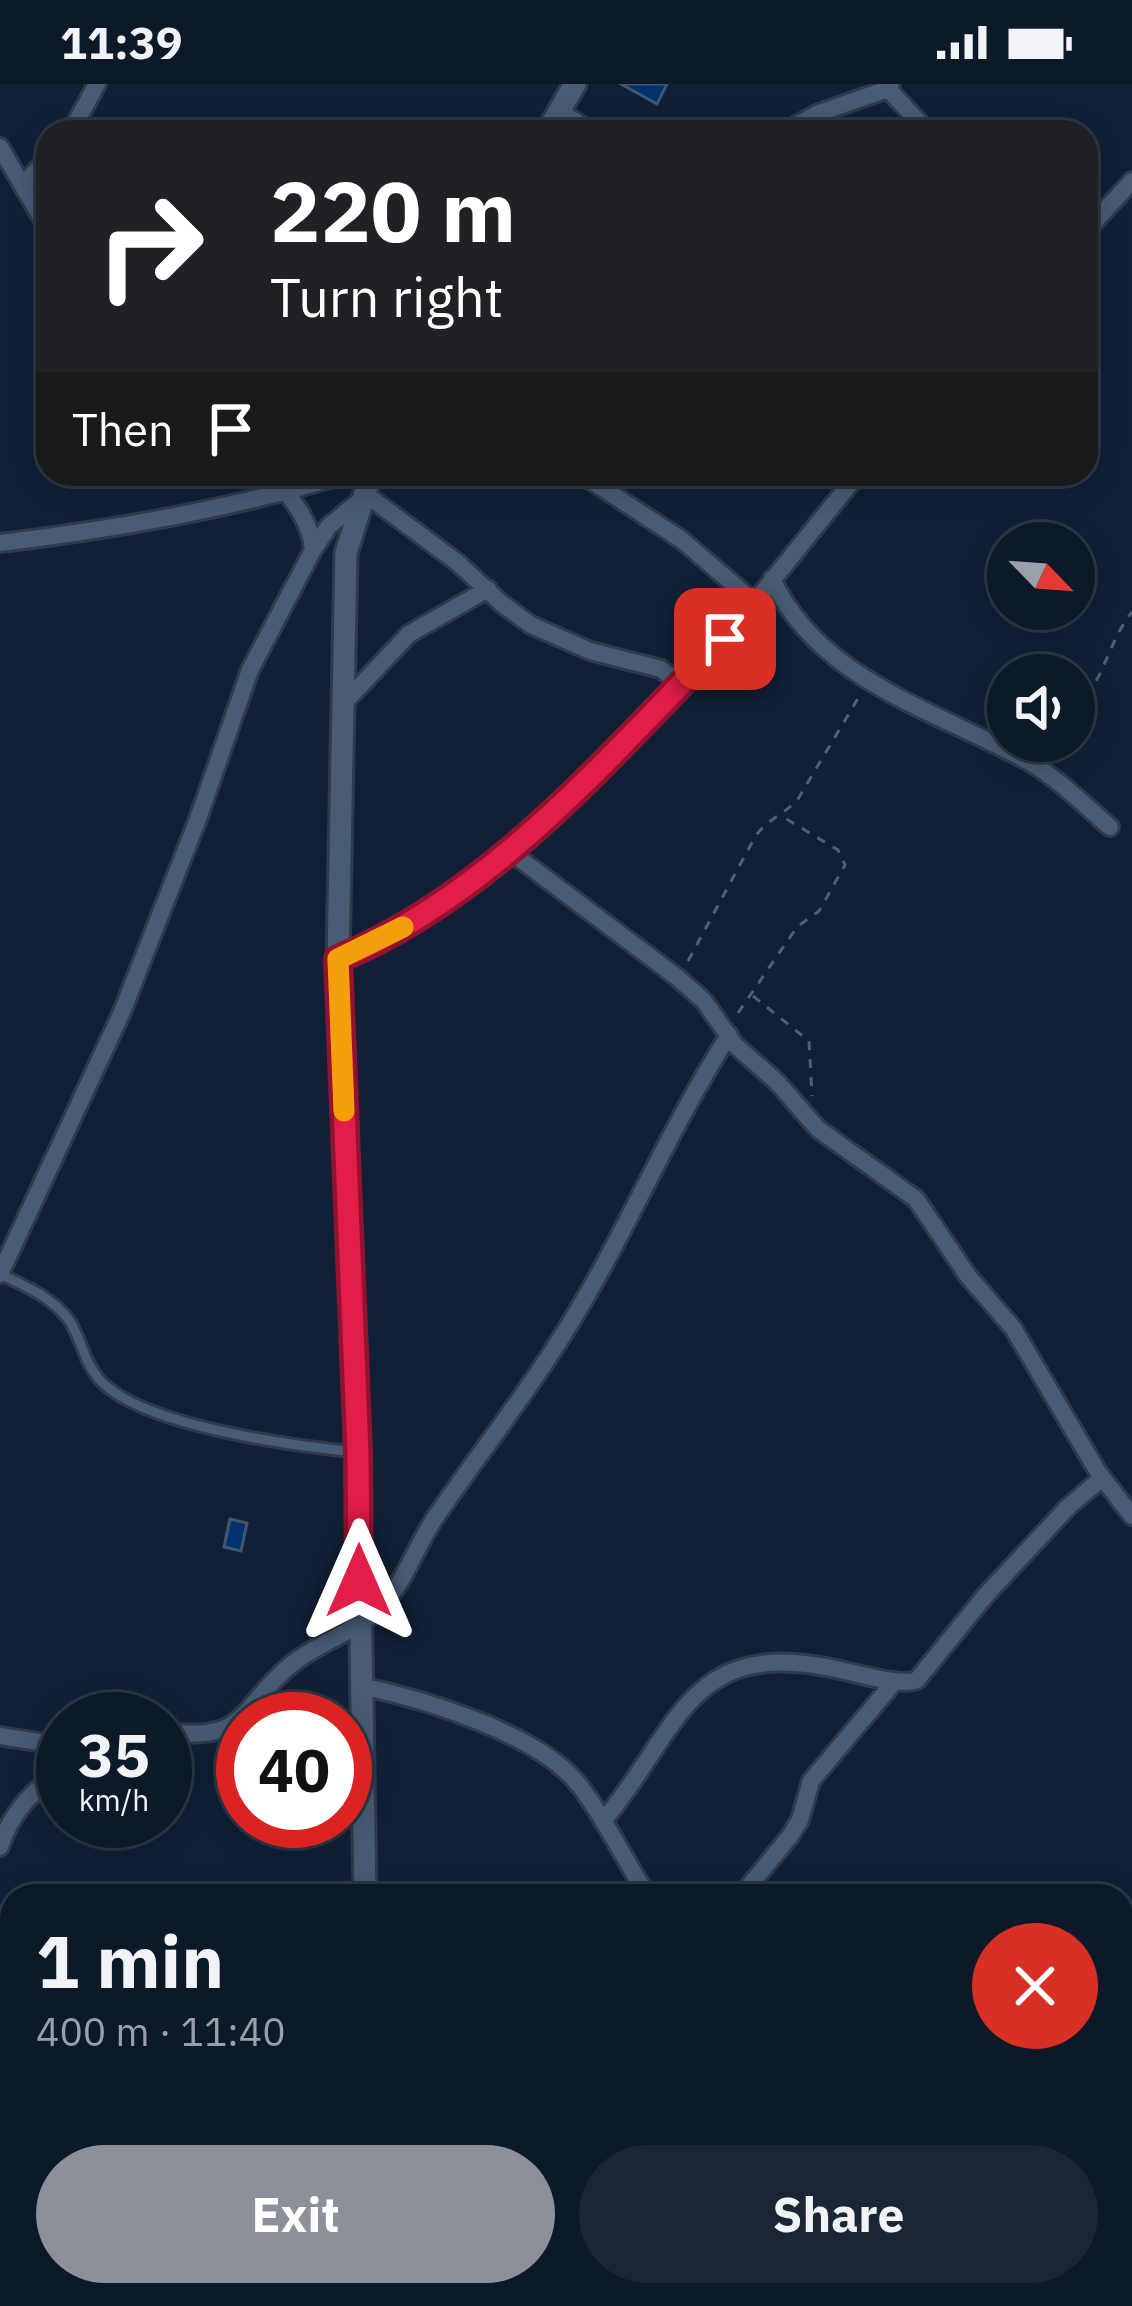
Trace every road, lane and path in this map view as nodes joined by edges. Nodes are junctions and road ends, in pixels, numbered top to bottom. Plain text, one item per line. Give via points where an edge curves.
1 (97, 84) edge
2 (575, 84) edge
3 (890, 87) edge
4 (559, 111) junction
5 (78, 120) edge
6 (554, 120) edge
7 (573, 120) edge
8 (806, 120) edge
9 (918, 120) edge
10 (0, 148) edge
11 (36, 172) edge
12 (1132, 181) edge
13 (22, 185) junction
14 (36, 209) edge
15 (1098, 218) edge
16 (281, 486) edge
17 (309, 486) edge
18 (598, 486) edge
19 (849, 486) edge
20 (366, 489) edge
21 (287, 493) junction
22 (0, 543) edge
23 (313, 550) junction
24 (772, 579) junction
25 (488, 590) junction
26 (754, 602) junction
27 (1132, 612) edge
28 (868, 680) junction
29 (680, 684) junction
30 (1095, 687) edge
31 (341, 705) junction
32 (779, 815) junction
33 (1110, 827) dead end
34 (508, 850) junction
35 (338, 959) junction
36 (678, 978) junction
37 (752, 995) junction
38 (727, 1032) junction
39 (810, 1122) junction
40 (0, 1274) edge
41 (358, 1452) junction
42 (1102, 1478) junction
43 (1132, 1516) edge
44 (359, 1623) junction
45 (895, 1681) junction
46 (362, 1686) junction
47 (192, 1734) edge
48 (0, 1736) edge
49 (36, 1742) edge
50 (36, 1790) edge
51 (603, 1821) junction
52 (0, 1847) edge
53 (365, 1884) edge
54 (641, 1884) edge
55 (751, 1884) edge

1 - 5 street
2 - 4 street
3 - 8 street
3 - 9 street
4 - 6 street
4 - 7 street
10 - 13 street
11 - 13 street
12 - 15 street
13 - 14 street
16 - 21 street
17 - 21 street
18 - 26 street
19 - 24 street
20 - 23 street
20 - 25 street
20 - 31 street via 346,553
21 - 22 street
21 - 23 street
23 - 40 street via 250,670 122,1012
24 - 26 street
24 - 28 street via 818,646
25 - 29 street via 531,625 662,669
25 - 31 street via 409,634
26 - 29 street
27 - 30 path
28 - 32 path via 798,799
28 - 33 street via 1032,764
29 - 34 street
31 - 35 street
32 - 36 path via 754,838
32 - 37 path via 838,850 845,866
34 - 35 street via 442,902
34 - 36 street
35 - 41 street
36 - 38 street
37 - 38 path
37 - 39 path via 809,1041
38 - 39 street
38 - 44 street via 562,1336 389,1596
39 - 42 street via 916,1199 1013,1328
40 - 41 lane via 39,1292 69,1321 100,1381 139,1404 264,1441
41 - 44 street
42 - 43 street
42 - 45 street via 985,1596 917,1680
44 - 46 street
44 - 47 street via 289,1666 236,1722 215,1735
45 - 51 street via 815,1665 736,1668 703,1686 670,1721
45 - 55 street via 818,1772 790,1837
46 - 51 street via 440,1705 547,1756 577,1781
46 - 53 street
48 - 49 street
50 - 52 street
51 - 54 street

